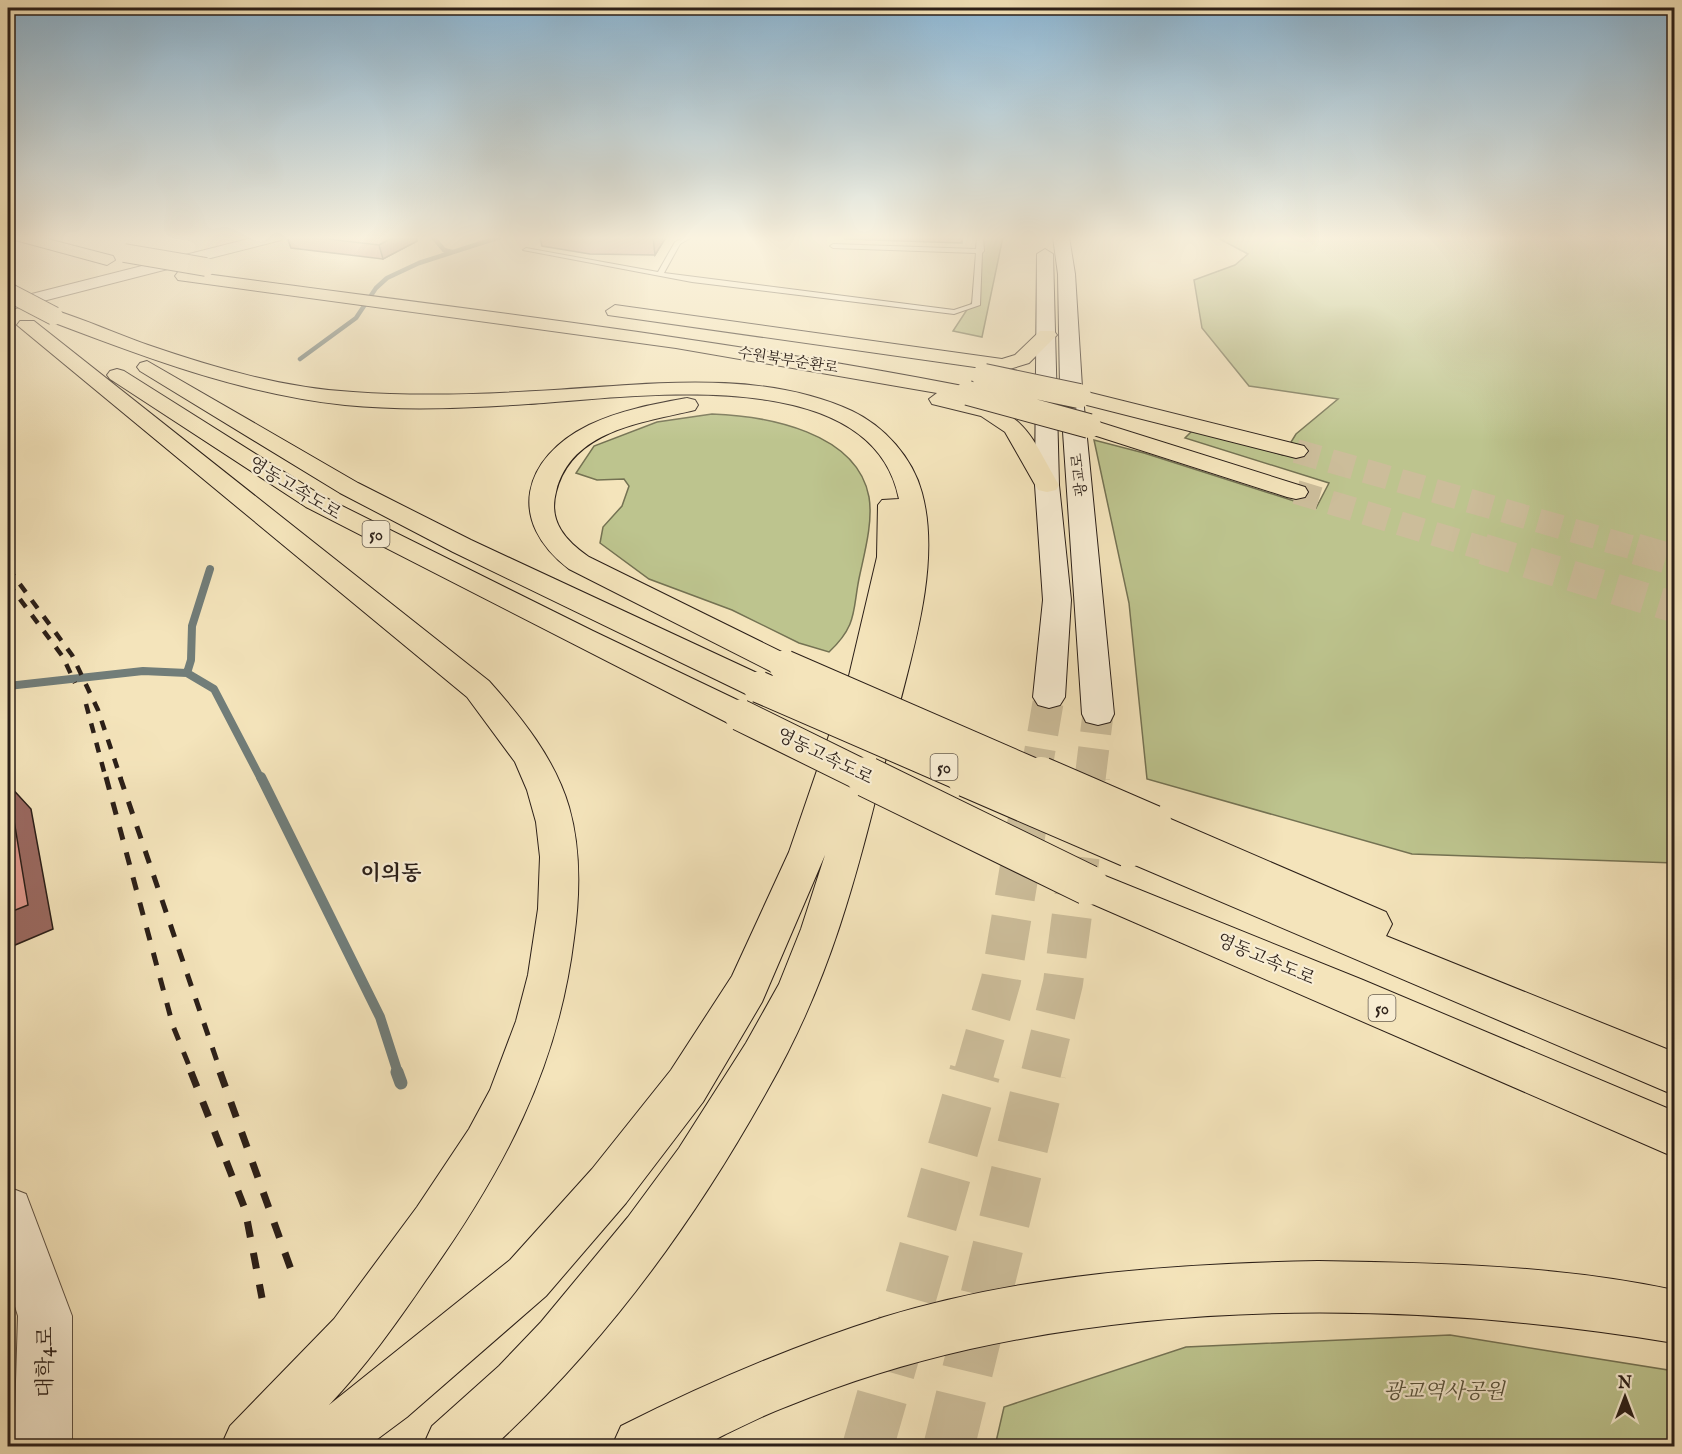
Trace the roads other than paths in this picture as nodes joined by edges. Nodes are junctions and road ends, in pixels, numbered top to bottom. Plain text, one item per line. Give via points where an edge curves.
1 (57, 305) edge
2 (445, 305) edge
3 (448, 305) edge
4 (899, 305) edge
5 (976, 305) edge
6 (1046, 305) edge
7 (1070, 305) edge
8 (592, 309) dead end
9 (24, 315) edge
10 (1047, 335) junction
11 (968, 383) junction
12 (1296, 451) tunnel mouth
13 (1047, 485) junction
14 (1296, 492) tunnel mouth
15 (761, 690) junction
16 (1049, 697) tunnel mouth
17 (1098, 714) tunnel mouth
18 (1141, 836) junction
19 (1674, 1060) edge
20 (1674, 1074) edge
21 (1674, 1134) edge
22 (8, 1212) edge
23 (1674, 1317) edge
24 (43, 1446) edge
25 (250, 1446) edge
26 (322, 1446) edge
27 (452, 1446) edge
28 (641, 1446) edge

1 - 9 main road
2 - 13 highway via 861,382 989,411 1014,428
3 - 11 highway, 수원북부순환로
4 - 5 lane via 954,312
6 - 10 main road, 광교로
7 - 17 main road, 광교로 via 1070,377 1093,610
8 - 10 highway via 1003,365 1022,359
9 - 15 highway, 영동고속도로 / 50 via 315,502 572,633
9 - 25 highway via 478,689 513,729 546,791 553,820 559,878 555,936 532,1048 515,1092 464,1182 359,1329
9 - 27 highway via 197,369 305,395 430,402 684,389 772,396 826,409 857,423 891,454 909,489 915,522 914,553 893,666 847,845 811,956 777,1032 726,1119 654,1227 542,1363
10 - 13 main road, 광교로
11 - 12 highway, 수원북부순환로, bridge via 1079,396
11 - 14 highway, 수원북부순환로, bridge
13 - 16 main road, 광교로 via 1057,600
15 - 18 highway, 영동고속도로 / 50, bridge
15 - 21 highway, 영동고속도로 / 50, bridge via 1088,885
15 - 26 highway via 554,542 541,516 545,480 559,459 582,440 615,423 656,410 692,405 766,407 817,419 843,433 879,471 889,494 893,520 891,557 864,680 808,852 747,989 687,1086 609,1186 528,1278 387,1397
18 - 19 highway
18 - 20 highway, 영동고속도로 / 50
22 - 24 main road, 대학4로 via 45,1316
23 - 28 highway via 1545,1299 1427,1289 1269,1287 1111,1298 1003,1316 903,1340 807,1370 705,1413

